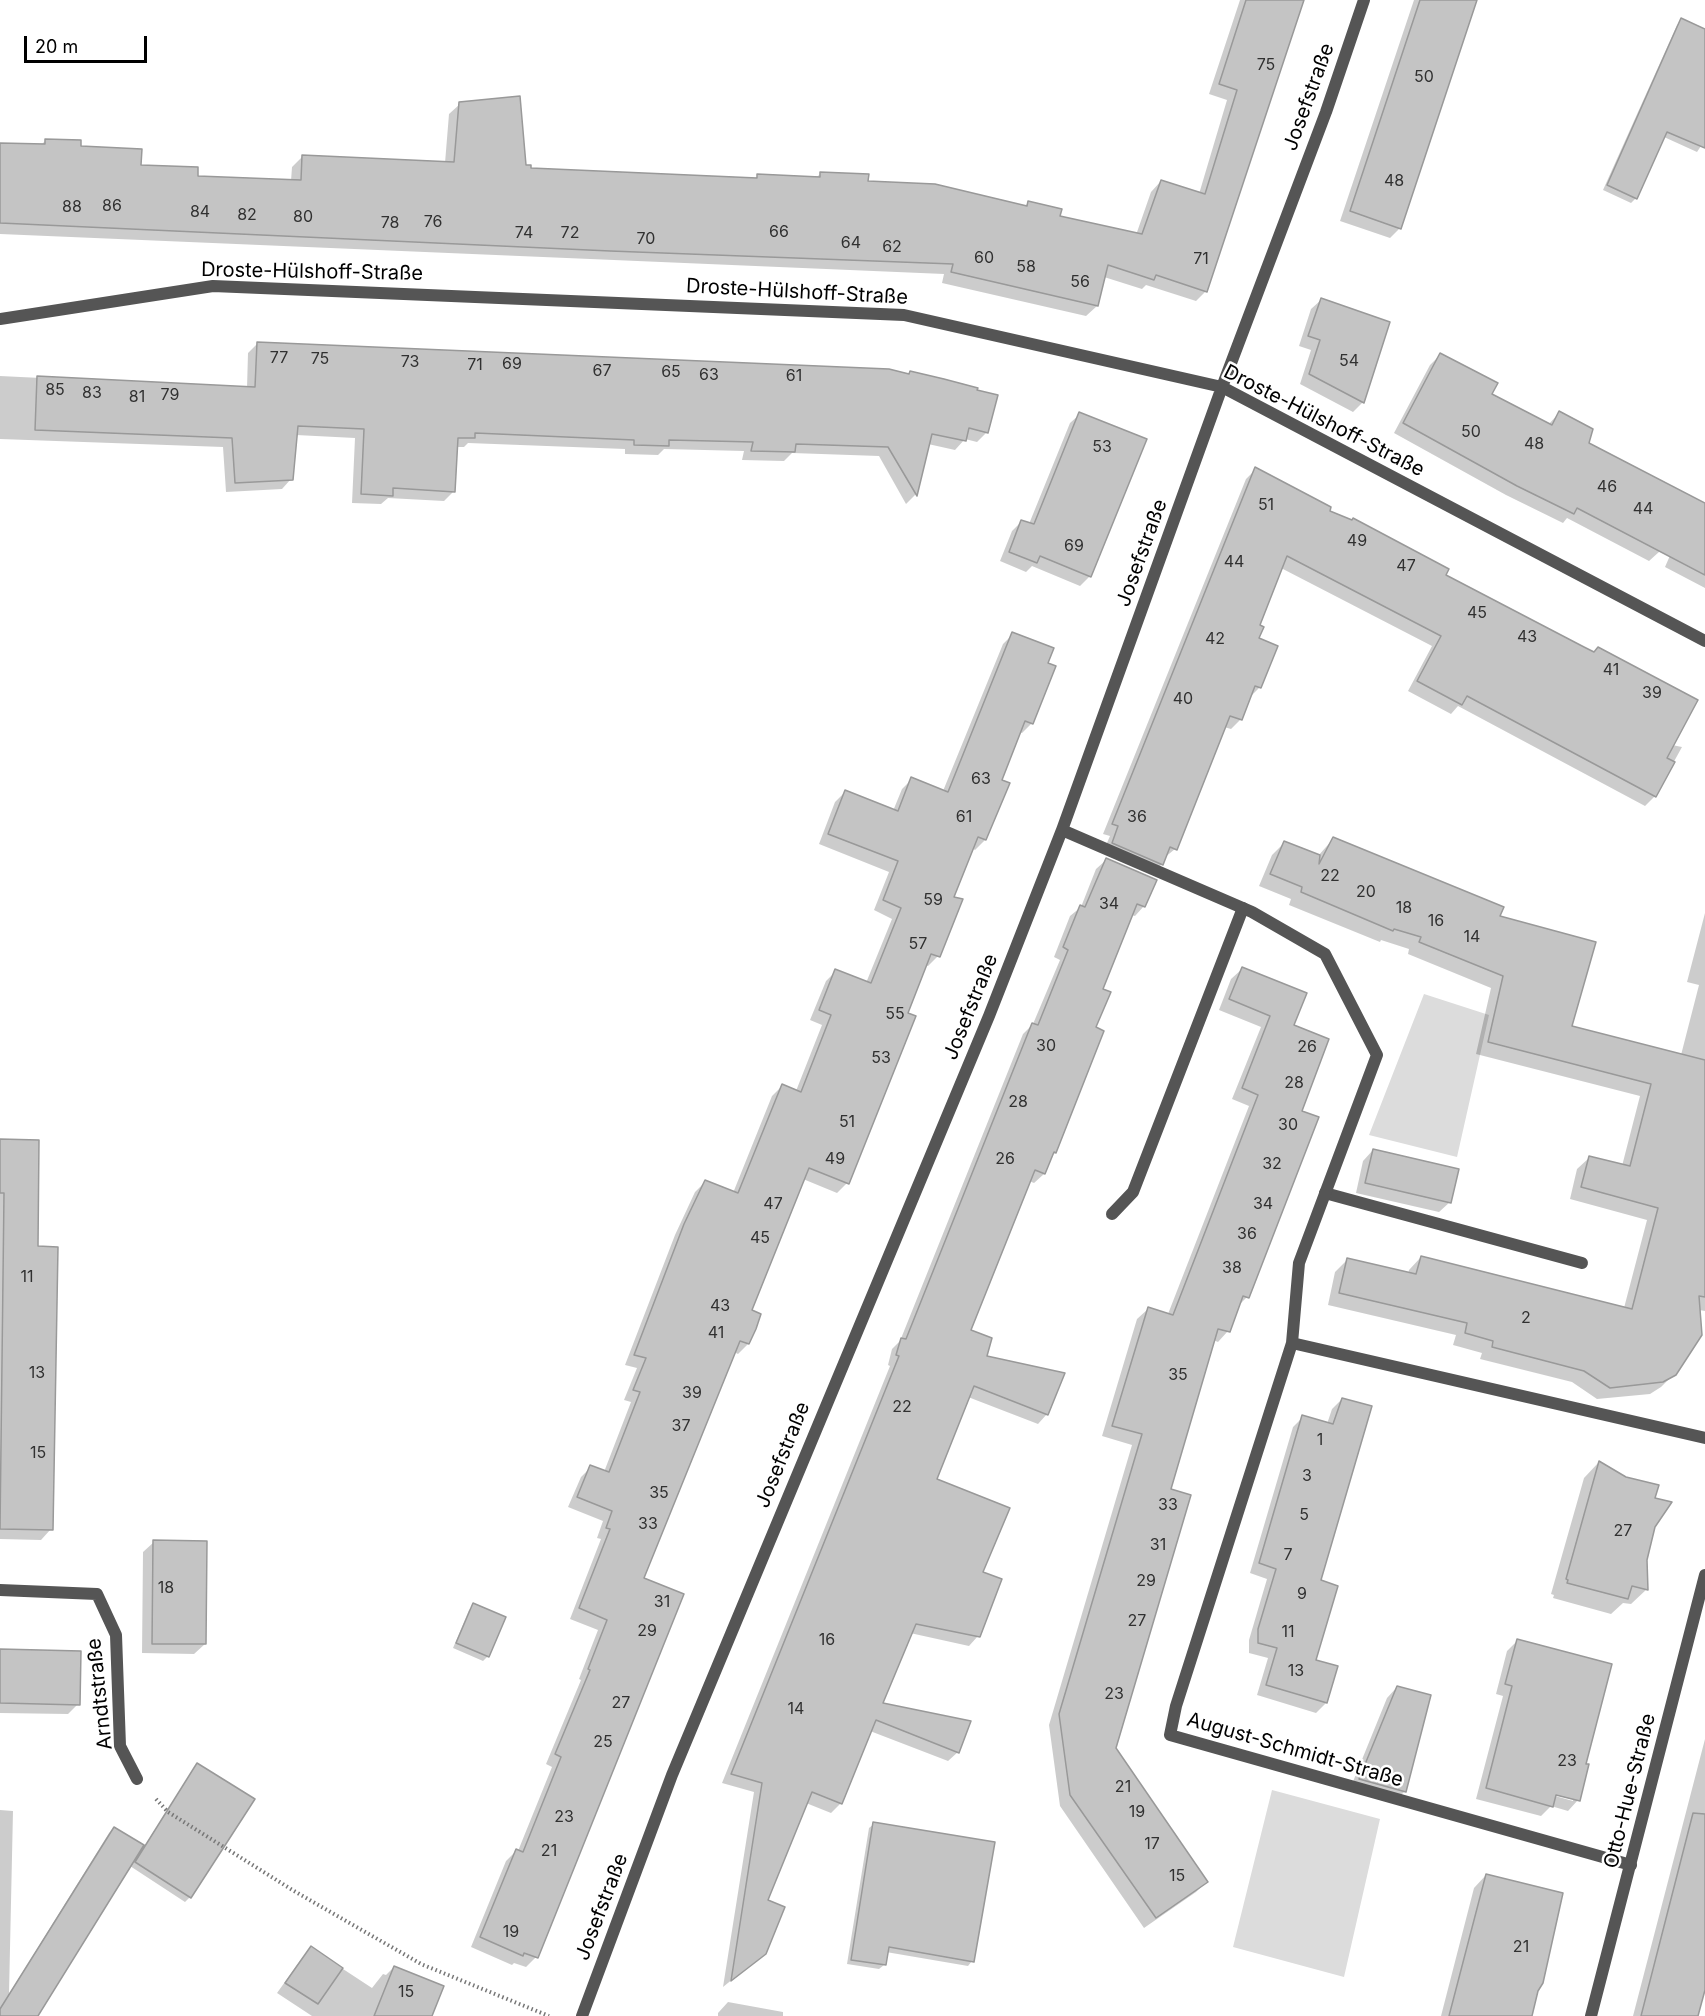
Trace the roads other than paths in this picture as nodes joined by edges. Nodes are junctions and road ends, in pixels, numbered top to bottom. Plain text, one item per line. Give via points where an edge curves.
1 (1364, 0) edge
2 (0, 319) edge
3 (1222, 387) junction
4 (1705, 641) edge
5 (1062, 830) junction
6 (1243, 909) junction
7 (1325, 1193) junction
8 (1112, 1214) dead end
9 (1582, 1263) dead end
10 (1293, 1343) junction
11 (1705, 1438) edge
12 (1705, 1575) edge
13 (0, 1590) edge
14 (137, 1779) road end
15 (1631, 1865) junction
16 (582, 2016) edge
17 (1591, 2016) edge

1 - 3 street, Josefstraße
2 - 3 street, Droste-Hülshoff-Straße via 213,286 904,315
3 - 4 street, Droste-Hülshoff-Straße
3 - 5 street, Josefstraße
5 - 6 street, August-Schmidt-Straße
5 - 16 street, Josefstraße via 984,1027 672,1775
6 - 7 street, August-Schmidt-Straße via 1325,954 1377,1055
6 - 8 street via 1133,1192
7 - 9 street
7 - 10 street, August-Schmidt-Straße via 1299,1263
10 - 11 street
10 - 15 street, August-Schmidt-Straße via 1170,1735
12 - 15 street, Otto-Hue-Straße
13 - 14 street, Arndtstraße via 97,1594 116,1635 120,1746
15 - 17 street, Otto-Hue-Straße

